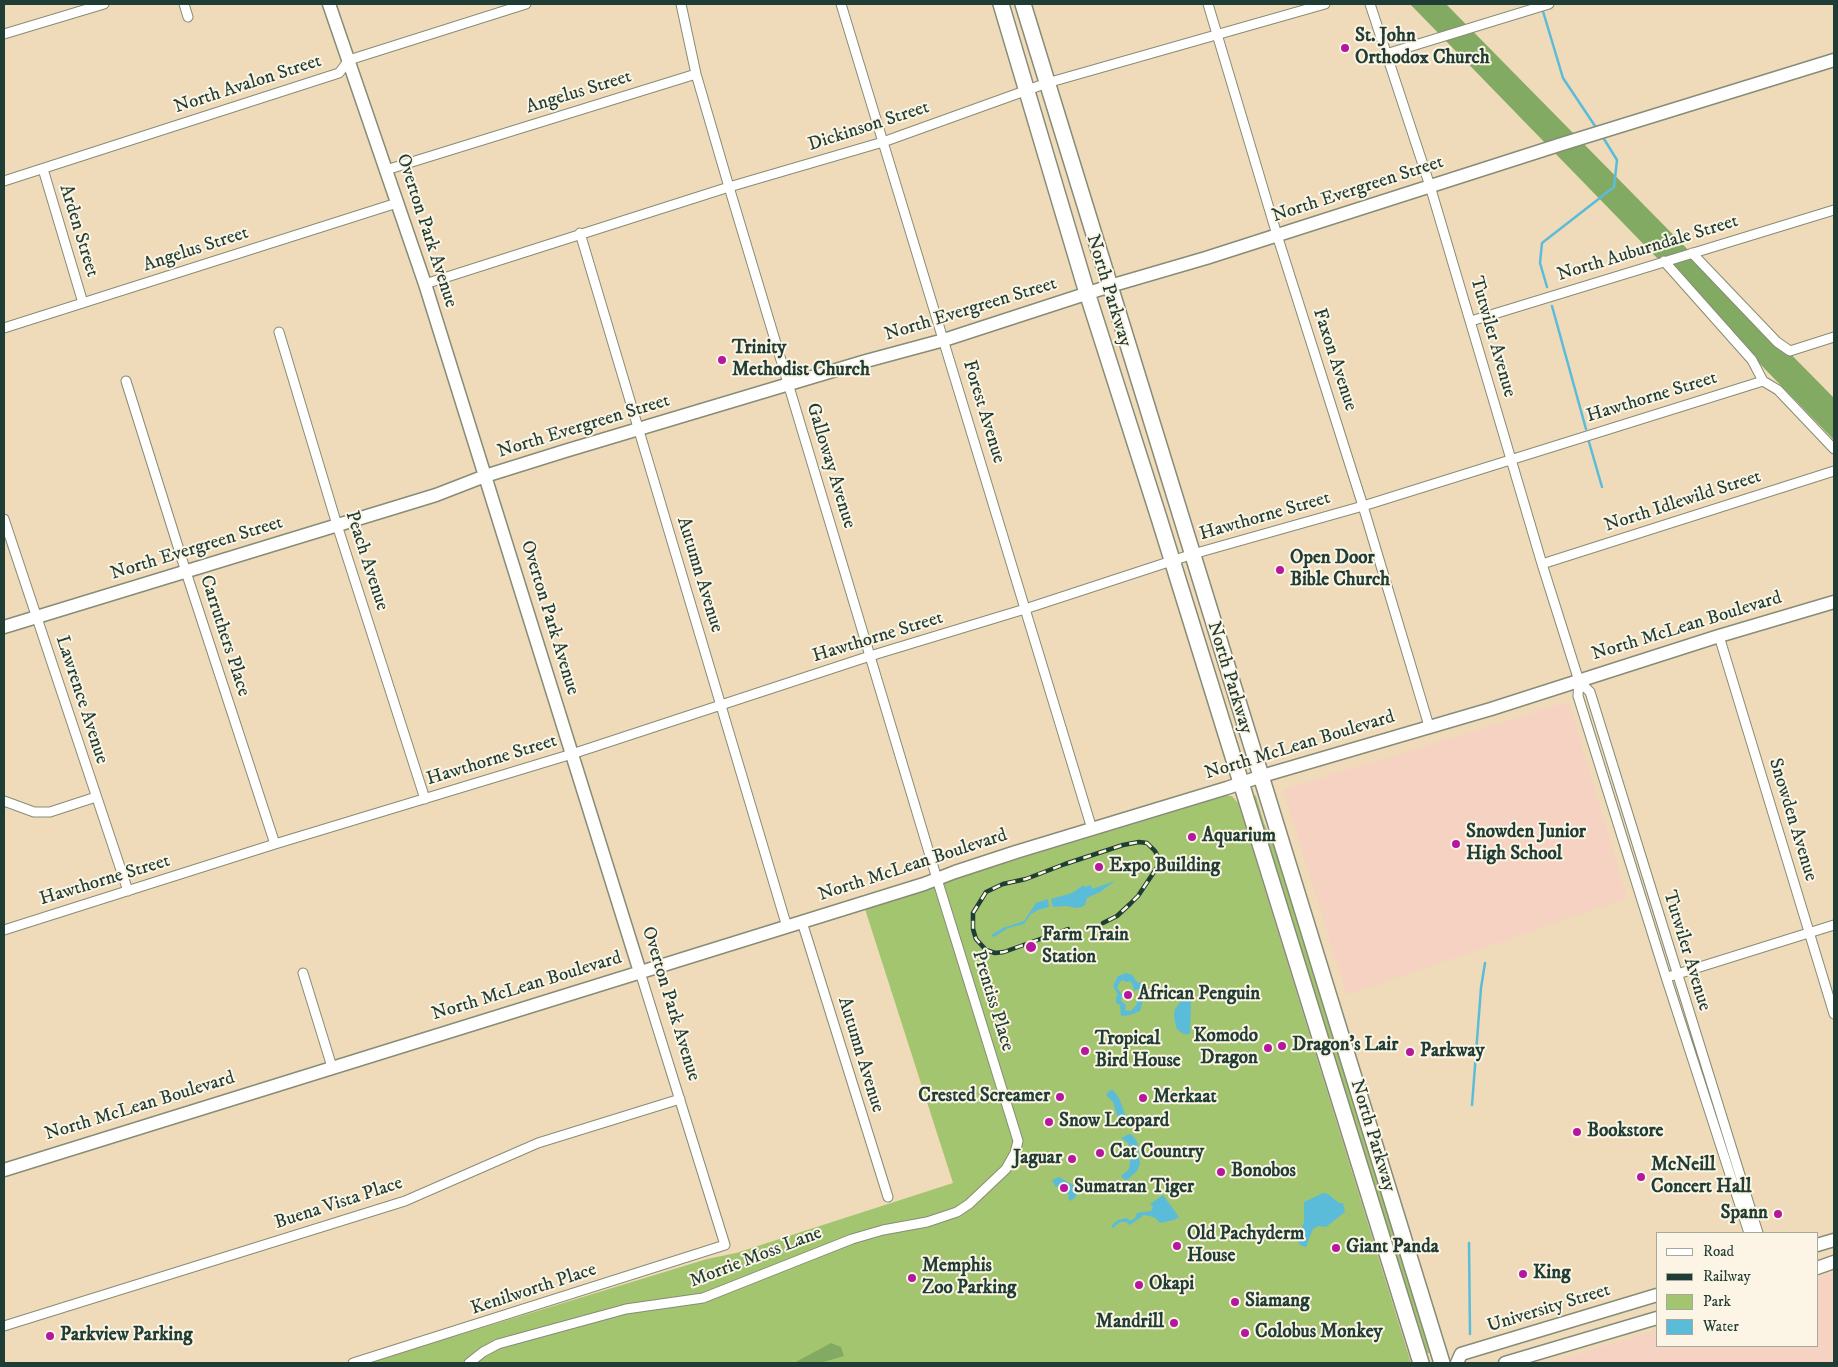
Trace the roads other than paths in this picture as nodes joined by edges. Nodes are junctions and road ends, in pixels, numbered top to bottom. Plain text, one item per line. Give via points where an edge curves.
1 (104, 4) edge
2 (184, 4) edge
3 (329, 4) edge
4 (526, 4) edge
5 (681, 4) edge
6 (841, 4) edge
7 (1001, 4) edge
8 (1022, 4) edge
9 (1208, 4) edge
10 (1325, 4) edge
11 (1370, 4) edge
12 (1549, 4) edge
13 (188, 16) dead end
14 (4, 34) edge
15 (1218, 35) junction
16 (1386, 54) junction
17 (349, 60) junction
18 (1834, 60) edge
19 (696, 74) junction
20 (1048, 83) junction
21 (1028, 90) junction
22 (883, 142) junction
23 (43, 169) junction
24 (386, 170) junction
25 (4, 181) edge
26 (1430, 186) junction
27 (729, 187) junction
28 (397, 204) junction
29 (1834, 210) edge
30 (580, 233) junction
31 (1277, 235) junction
32 (1692, 252) junction
33 (1664, 261) junction
34 (425, 284) junction
35 (1110, 286) junction
36 (1087, 293) junction
37 (83, 303) junction
38 (1471, 321) junction
39 (4, 328) edge
40 (279, 332) dead end
41 (1834, 337) edge
42 (944, 340) junction
43 (126, 381) dead end
44 (1763, 381) junction
45 (788, 384) junction
46 (638, 430) junction
47 (1834, 449) edge
48 (1511, 460) junction
49 (1834, 471) edge
50 (485, 476) junction
51 (1364, 506) junction
52 (4, 519) edge
53 (337, 525) junction
54 (1193, 554) junction
55 (1172, 562) junction
56 (1542, 564) junction
57 (186, 572) junction
58 (1834, 602) edge
59 (1025, 609) junction
60 (37, 618) junction
61 (4, 627) edge
62 (1719, 636) junction
63 (870, 656) junction
64 (1579, 681) junction
65 (722, 706) junction
66 (1429, 726) junction
67 (572, 754) junction
68 (1262, 776) junction
69 (1241, 784) junction
70 (96, 797) junction
71 (425, 799) junction
72 (4, 801) edge
73 (1631, 828) junction
74 (1092, 829) junction
75 (1620, 832) junction
76 (275, 844) junction
77 (936, 879) junction
78 (128, 891) junction
79 (802, 922) junction
80 (1834, 925) edge
81 (787, 926) junction
82 (4, 930) edge
83 (1809, 933) junction
84 (640, 972) junction
85 (303, 973) dead end
86 (1676, 974) junction
87 (1666, 977) junction
88 (1834, 1014) edge
89 (1699, 1046) junction
90 (1689, 1049) junction
91 (332, 1067) junction
92 (680, 1099) junction
93 (1721, 1115) junction
94 (1711, 1118) junction
95 (1016, 1133) joint
96 (4, 1170) edge
97 (888, 1197) dead end
98 (1749, 1232) edge
99 (1758, 1232) edge
100 (1834, 1240) edge
101 (725, 1245) joint
102 (1818, 1245) edge
103 (1834, 1262) edge
104 (1818, 1268) edge
105 (1656, 1295) edge
106 (1621, 1306) junction
107 (1603, 1312) junction
108 (1656, 1318) edge
109 (4, 1326) edge
110 (1628, 1326) junction
111 (1608, 1332) junction
112 (353, 1363) edge
113 (468, 1363) edge
114 (1421, 1363) edge
115 (1442, 1363) edge
116 (1457, 1363) edge
117 (1505, 1363) edge

1 - 14 street
2 - 13 street
3 - 17 street, Overton Park Avenue
4 - 17 street, North Avalon Street
5 - 19 street, Galloway Avenue
6 - 22 street, Forest Avenue
7 - 21 main road, North Parkway
8 - 20 main road, North Parkway
9 - 15 street, Faxon Avenue
10 - 15 street, Dickinson Street
11 - 16 street, Tutwiler Avenue
12 - 16 street
15 - 20 street, Dickinson Street
15 - 31 street, Faxon Avenue
16 - 26 street, Tutwiler Avenue
17 - 23 street, North Avalon Street via 339,73
17 - 24 street, Overton Park Avenue
18 - 26 street, North Evergreen Street
19 - 24 street, Angelus Street
19 - 27 street, Galloway Avenue
20 - 21 street, Dickinson Street
20 - 35 main road, North Parkway
21 - 22 street, Dickinson Street
21 - 36 main road, North Parkway
22 - 27 street, Dickinson Street
22 - 42 street, Forest Avenue
23 - 25 street, North Avalon Street
23 - 37 street, Arden Street
24 - 28 street, Overton Park Avenue
26 - 31 street, North Evergreen Street
26 - 38 street, Tutwiler Avenue
27 - 30 street, Dickinson Street
27 - 45 street, Galloway Avenue
28 - 34 street, Overton Park Avenue
28 - 37 street, Angelus Street
29 - 32 street, North Auburndale Street
30 - 34 street, Dickinson Street
30 - 46 street, Autumn Avenue
31 - 35 street, North Evergreen Street
31 - 51 street, Faxon Avenue
32 - 33 street, North Auburndale Street
32 - 41 street via 1777,342 1790,351
33 - 38 street, North Auburndale Street
33 - 44 street via 1752,360
34 - 50 street, Overton Park Avenue
35 - 36 street, North Evergreen Street
35 - 54 main road, North Parkway
36 - 42 street, North Evergreen Street
36 - 55 main road, North Parkway
37 - 39 street, Angelus Street
38 - 48 street, Tutwiler Avenue
40 - 53 street, Peach Avenue
42 - 45 street, North Evergreen Street
42 - 59 street, Forest Avenue
43 - 57 street, Carruthers Place
44 - 47 street via 1778,390
44 - 48 street, Hawthorne Street
45 - 46 street, North Evergreen Street
45 - 63 street, Galloway Avenue
46 - 50 street, North Evergreen Street
46 - 65 street, Autumn Avenue
48 - 51 street, Hawthorne Street
48 - 56 street, Tutwiler Avenue
49 - 56 street, North Idlewild Street
50 - 53 street, North Evergreen Street via 436,495
50 - 67 street, Overton Park Avenue
51 - 54 street, Hawthorne Street
51 - 66 street, Faxon Avenue
52 - 60 street, Lawrence Avenue
53 - 57 street, North Evergreen Street
53 - 71 street, Peach Avenue
54 - 55 street, Hawthorne Street
54 - 68 main road, North Parkway
55 - 59 street, Hawthorne Street
55 - 69 main road, North Parkway
56 - 64 street, Tutwiler Avenue
57 - 60 street, North Evergreen Street
57 - 76 street, Carruthers Place
58 - 62 street, North McLean Boulevard
59 - 63 street, Hawthorne Street
59 - 74 street, Forest Avenue
60 - 61 street, North Evergreen Street
60 - 70 street, Lawrence Avenue
62 - 64 street, North McLean Boulevard
62 - 83 street, Snowden Avenue
63 - 65 street, Hawthorne Street
63 - 77 street, Galloway Avenue
64 - 66 street, North McLean Boulevard
64 - 73 street, Tutwiler Avenue via 1590,692
64 - 75 street, Tutwiler Avenue via 1578,696
65 - 67 street, Hawthorne Street
65 - 81 street, Autumn Avenue
66 - 68 street, North McLean Boulevard
67 - 71 street, Hawthorne Street
67 - 84 street, Overton Park Avenue
68 - 69 street, North McLean Boulevard
68 - 115 main road, North Parkway
69 - 74 street, North McLean Boulevard
69 - 114 main road, North Parkway
70 - 72 street via 50,812 34,812
70 - 78 street, Lawrence Avenue
71 - 76 street, Hawthorne Street
73 - 75 street
73 - 86 street, Tutwiler Avenue
74 - 77 street, North McLean Boulevard
75 - 87 street, Tutwiler Avenue
76 - 78 street, Hawthorne Street
77 - 79 street, North McLean Boulevard
77 - 95 street, Prentiss Place
78 - 82 street, Hawthorne Street
79 - 81 street, North McLean Boulevard
79 - 97 street, Autumn Avenue
80 - 83 street
81 - 84 street, North McLean Boulevard
83 - 86 street
83 - 88 street, Snowden Avenue
84 - 91 street, North McLean Boulevard
84 - 92 street, Overton Park Avenue
85 - 91 street
86 - 87 street
86 - 89 street, Tutwiler Avenue
87 - 90 street, Tutwiler Avenue
89 - 90 street
89 - 93 street, Tutwiler Avenue
90 - 94 street, Tutwiler Avenue
91 - 96 street, North McLean Boulevard
92 - 101 street, Overton Park Avenue
92 - 109 street, Buena Vista Place via 538,1143 405,1201
93 - 94 street
93 - 99 street, Tutwiler Avenue
94 - 98 street, Tutwiler Avenue
95 - 113 street, Morrie Moss Lane via 1015,1153 1006,1169 957,1212 852,1239 704,1298 626,1309 498,1344
100 - 102 street
101 - 112 street, Kenilworth Place
103 - 104 street
105 - 106 street, University Street
106 - 107 street, University Street
106 - 110 street
107 - 111 street
107 - 116 street, University Street via 1461,1354
108 - 110 street, University Street
110 - 111 street, University Street
111 - 117 street, University Street

